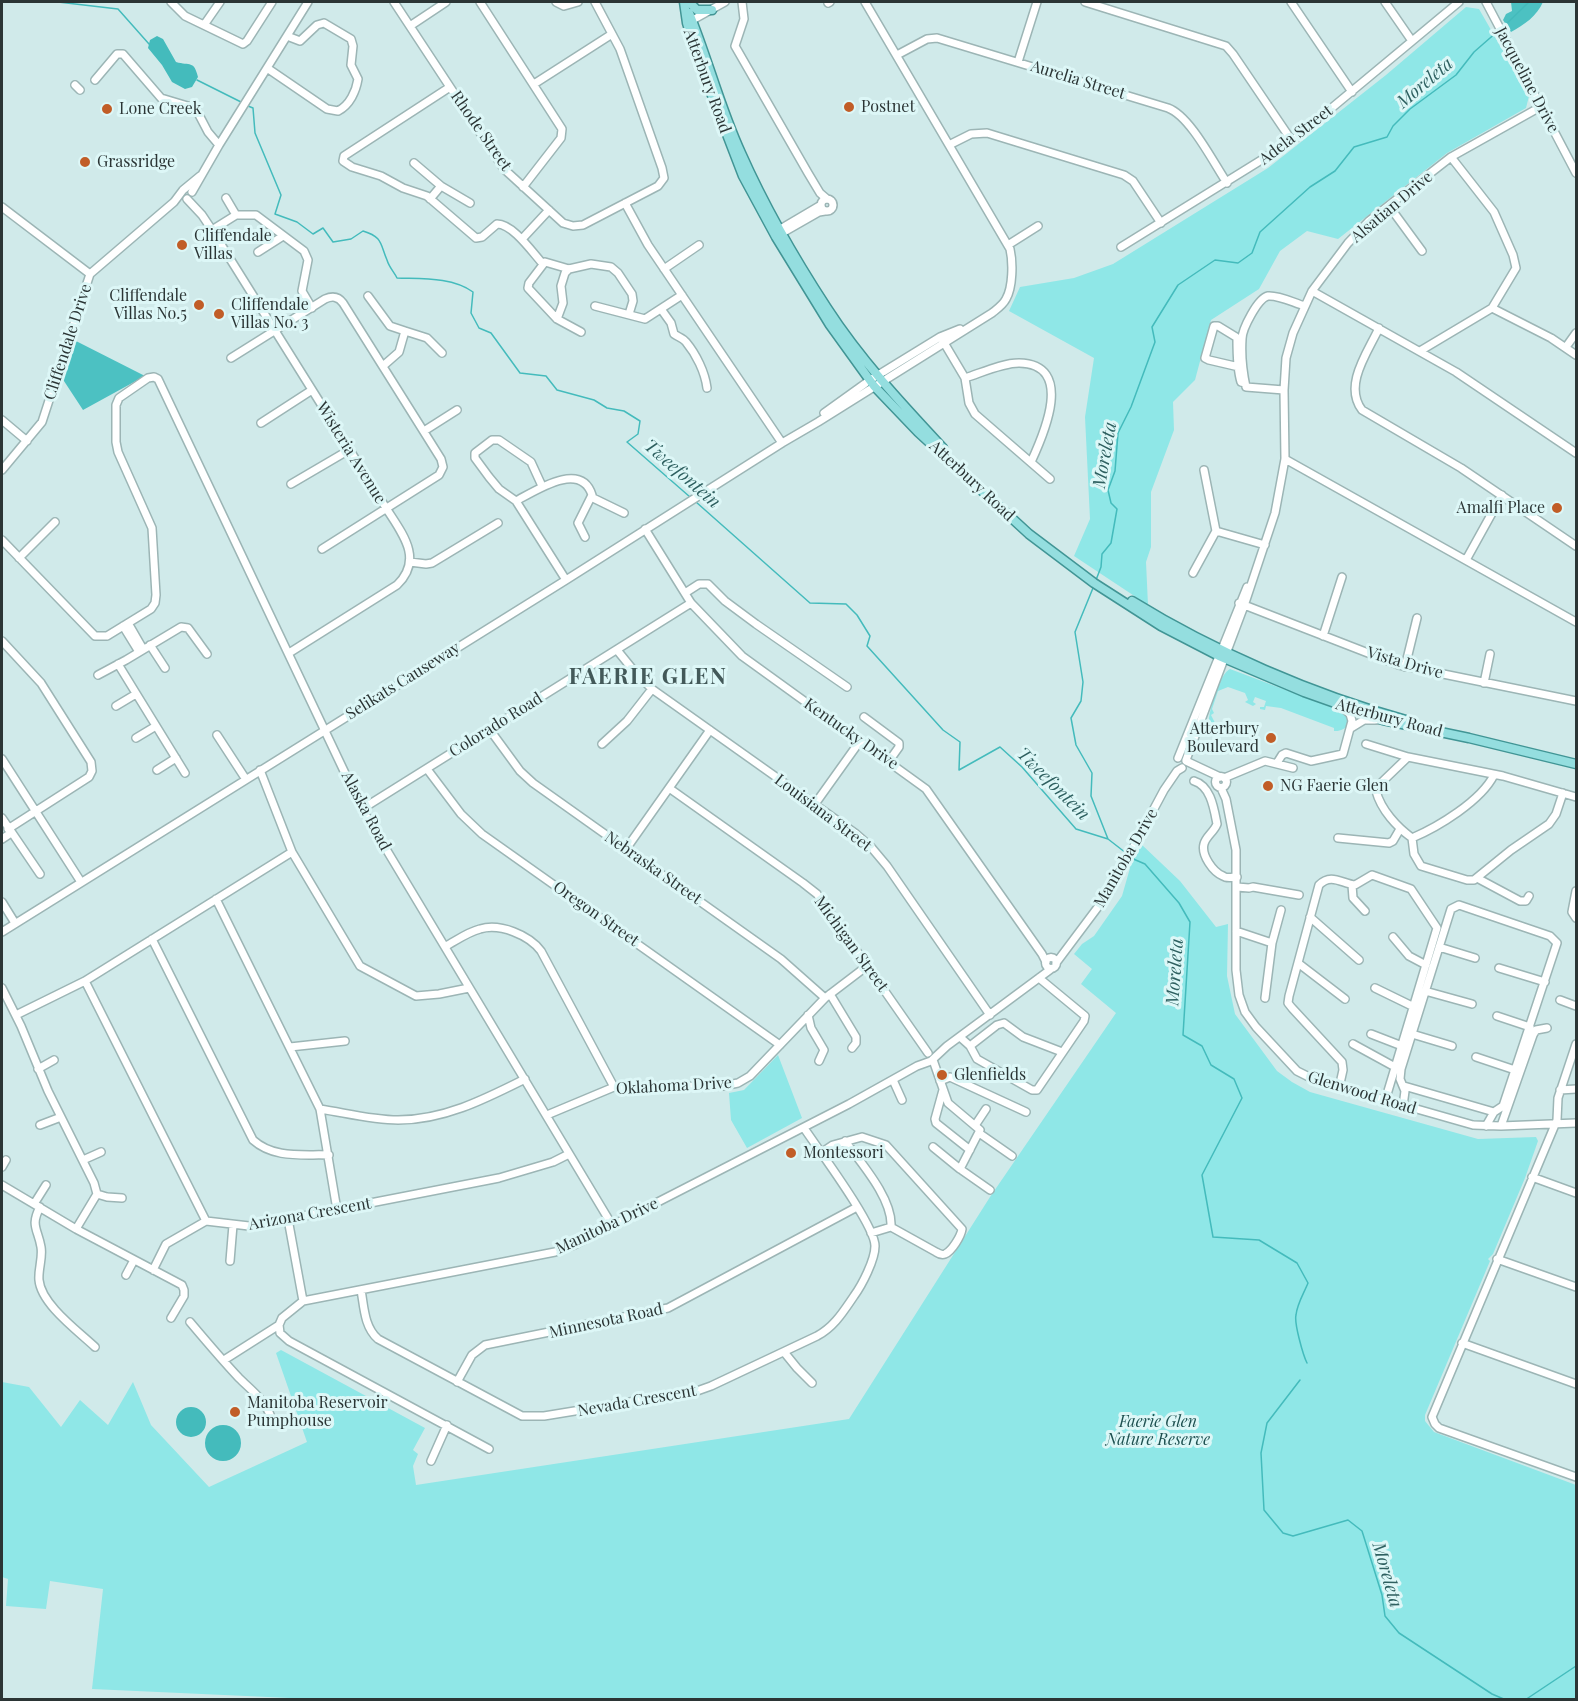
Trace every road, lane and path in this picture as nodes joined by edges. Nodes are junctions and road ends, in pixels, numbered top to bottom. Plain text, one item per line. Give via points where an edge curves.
1 (171, 2) edge
2 (220, 2) edge
3 (272, 2) edge
4 (394, 2) edge
5 (446, 2) edge
6 (480, 2) edge
7 (556, 2) edge
8 (578, 2) edge
9 (595, 2) edge
10 (684, 2) edge
11 (689, 2) edge
12 (726, 2) edge
13 (736, 2) edge
14 (865, 2) edge
15 (1037, 2) edge
16 (1087, 2) edge
17 (1291, 2) edge
18 (1385, 2) edge
19 (1458, 2) edge
20 (1481, 2) edge
21 (1486, 2) edge
22 (308, 4) edge
23 (742, 5) edge
24 (712, 10) junction
25 (1496, 21) junction
26 (689, 22) junction
27 (204, 26) junction
28 (410, 26) junction
29 (612, 34) junction
30 (287, 36) junction
31 (1412, 41) junction
32 (897, 55) junction
33 (1018, 62) junction
34 (267, 68) junction
35 (95, 80) dead end
36 (534, 84) junction
37 (450, 87) junction
38 (1352, 92) junction
39 (1542, 106) junction
40 (1292, 141) junction
41 (219, 145) junction
42 (949, 145) junction
43 (1451, 158) junction
44 (414, 163) dead end
45 (1576, 173) edge
46 (1227, 183) junction
47 (441, 186) junction
48 (523, 187) junction
49 (188, 194) junction
50 (226, 198) dead end
51 (430, 199) junction
52 (625, 202) junction
53 (470, 203) dead end
54 (1389, 206) junction
55 (2, 207) edge
56 (549, 210) junction
57 (236, 215) junction
58 (1161, 223) junction
59 (1038, 226) dead end
60 (212, 230) junction
61 (778, 233) junction
62 (283, 236) junction
63 (522, 239) junction
64 (699, 245) dead end
65 (1008, 245) junction
66 (1121, 248) dead end
67 (1422, 251) dead end
68 (258, 252) dead end
69 (543, 264) junction
70 (569, 269) junction
71 (664, 269) junction
72 (90, 273) junction
73 (1312, 291) junction
74 (682, 295) junction
75 (368, 296) dead end
76 (595, 306) dead end
77 (1305, 306) junction
78 (312, 308) junction
79 (1492, 308) junction
80 (661, 309) junction
81 (629, 314) junction
82 (557, 319) junction
83 (1379, 328) junction
84 (275, 331) junction
85 (405, 331) junction
86 (581, 332) dead end
87 (1576, 333) edge
88 (942, 340) junction
89 (1566, 347) junction
90 (1420, 351) junction
91 (442, 353) dead end
92 (1576, 355) edge
93 (231, 358) dead end
94 (383, 366) junction
95 (1239, 368) junction
96 (965, 378) junction
97 (876, 381) junction
98 (1246, 385) junction
99 (707, 388) dead end
100 (312, 390) junction
101 (1284, 390) junction
102 (457, 410) dead end
103 (2, 420) edge
104 (261, 423) dead end
105 (424, 431) junction
106 (27, 441) junction
107 (782, 443) junction
108 (349, 450) junction
109 (1576, 453) edge
110 (1285, 459) junction
111 (1031, 462) junction
112 (2, 470) edge
113 (1204, 470) dead end
114 (1050, 479) dead end
115 (291, 484) dead end
116 (542, 486) junction
117 (1502, 495) junction
118 (591, 497) junction
119 (516, 501) junction
120 (386, 508) junction
121 (624, 513) dead end
122 (55, 522) dead end
123 (498, 523) dead end
124 (645, 529) junction
125 (1216, 531) junction
126 (585, 537) dead end
127 (2, 540) edge
128 (1265, 545) junction
129 (1576, 546) edge
130 (322, 549) dead end
131 (19, 558) junction
132 (1466, 560) junction
133 (410, 561) junction
134 (1193, 573) dead end
135 (1342, 577) dead end
136 (566, 580) junction
137 (685, 593) junction
138 (691, 603) junction
139 (1242, 605) junction
140 (1417, 618) dead end
141 (1576, 622) edge
142 (125, 625) junction
143 (1323, 636) junction
144 (2, 641) edge
145 (144, 649) junction
146 (616, 650) junction
147 (289, 653) junction
148 (1223, 653) junction
149 (207, 654) dead end
150 (1490, 654) dead end
151 (118, 664) junction
152 (1405, 667) junction
153 (165, 668) dead end
154 (98, 675) dead end
155 (1484, 683) junction
156 (847, 687) dead end
157 (652, 689) junction
158 (136, 694) junction
159 (1576, 701) edge
160 (116, 706) dead end
161 (1341, 706) junction
162 (864, 717) dead end
163 (1383, 720) junction
164 (156, 726) junction
165 (1351, 728) junction
166 (324, 730) junction
167 (490, 730) junction
168 (710, 730) junction
169 (217, 735) dead end
170 (136, 738) dead end
171 (1469, 738) junction
172 (860, 741) junction
173 (603, 744) dead end
174 (1366, 744) dead end
175 (1408, 757) junction
176 (176, 758) junction
177 (2, 759) edge
178 (889, 761) junction
179 (1182, 763) junction
180 (1277, 763) junction
181 (1576, 764) edge
182 (1293, 768) dead end
183 (427, 769) junction
184 (157, 770) dead end
185 (260, 770) junction
186 (185, 773) dead end
187 (1494, 775) junction
188 (245, 778) junction
189 (1194, 781) dead end
190 (1222, 782) junction
191 (1359, 786) dead end
192 (1378, 786) junction
193 (669, 788) junction
194 (1563, 793) junction
195 (1576, 797) edge
196 (815, 804) junction
197 (362, 809) junction
198 (36, 812) junction
199 (2, 818) edge
200 (1400, 829) junction
201 (10, 831) junction
202 (1338, 838) dead end
203 (1412, 838) junction
204 (2, 839) edge
205 (626, 849) junction
206 (292, 852) junction
207 (39, 874) dead end
208 (1237, 877) junction
209 (1477, 878) junction
210 (81, 882) junction
211 (1352, 885) junction
212 (1237, 887) junction
213 (1576, 891) edge
214 (1299, 895) dead end
215 (1529, 896) dead end
216 (216, 899) junction
217 (2, 902) edge
218 (1281, 909) dead end
219 (1365, 911) dead end
220 (1310, 918) junction
221 (1576, 918) edge
222 (15, 923) junction
223 (1236, 931) junction
224 (2, 932) edge
225 (1393, 937) dead end
226 (152, 939) junction
227 (1272, 943) junction
228 (446, 946) junction
229 (1439, 947) junction
230 (1475, 958) dead end
231 (1359, 960) dead end
232 (1050, 963) junction
233 (1298, 963) junction
234 (1426, 965) junction
235 (867, 966) junction
236 (1500, 968) dead end
237 (1039, 978) junction
238 (85, 981) junction
239 (1545, 982) junction
240 (2, 988) edge
241 (469, 988) junction
242 (1375, 988) dead end
243 (1425, 991) junction
244 (827, 996) junction
245 (1265, 998) dead end
246 (1346, 999) dead end
247 (1560, 1000) dead end
248 (1472, 1004) dead end
249 (1414, 1006) junction
250 (1576, 1006) edge
251 (990, 1014) junction
252 (808, 1015) junction
253 (16, 1016) junction
254 (1497, 1016) dead end
255 (1530, 1027) junction
256 (1547, 1028) dead end
257 (1371, 1034) dead end
258 (1412, 1034) junction
259 (960, 1037) junction
260 (345, 1041) dead end
261 (1353, 1044) dead end
262 (1576, 1044) edge
263 (780, 1045) junction
264 (970, 1046) junction
265 (1402, 1046) junction
266 (1452, 1046) dead end
267 (290, 1047) junction
268 (852, 1048) dead end
269 (1062, 1052) junction
270 (930, 1057) junction
271 (1476, 1057) dead end
272 (54, 1060) dead end
273 (819, 1061) dead end
274 (1395, 1067) junction
275 (1572, 1068) edge
276 (38, 1069) junction
277 (1515, 1070) junction
278 (525, 1079) junction
279 (893, 1080) junction
280 (939, 1081) junction
281 (1404, 1086) junction
282 (614, 1087) junction
283 (1339, 1088) junction
284 (1576, 1089) edge
285 (943, 1090) junction
286 (1560, 1090) junction
287 (902, 1100) dead end
288 (1385, 1101) junction
289 (1403, 1106) junction
290 (320, 1109) junction
291 (986, 1109) dead end
292 (1026, 1112) dead end
293 (1494, 1112) junction
294 (547, 1115) junction
295 (61, 1116) junction
296 (1576, 1123) edge
297 (976, 1124) junction
298 (40, 1125) dead end
299 (1554, 1125) junction
300 (1486, 1126) junction
301 (1501, 1126) junction
302 (804, 1128) junction
303 (980, 1133) junction
304 (845, 1141) junction
305 (933, 1147) dead end
306 (970, 1150) junction
307 (101, 1152) dead end
308 (821, 1153) junction
309 (569, 1154) junction
310 (329, 1155) junction
311 (1012, 1156) dead end
312 (6, 1160) dead end
313 (83, 1160) junction
314 (2, 1167) edge
315 (960, 1169) junction
316 (1532, 1177) junction
317 (2, 1185) edge
318 (46, 1185) dead end
319 (990, 1190) dead end
320 (1576, 1193) edge
321 (97, 1194) junction
322 (122, 1198) dead end
323 (37, 1206) junction
324 (857, 1207) junction
325 (337, 1210) junction
326 (288, 1220) junction
327 (206, 1221) junction
328 (233, 1225) junction
329 (612, 1225) junction
330 (891, 1227) junction
331 (76, 1229) junction
332 (871, 1233) junction
333 (1497, 1259) junction
334 (134, 1260) junction
335 (230, 1261) dead end
336 (153, 1270) junction
337 (126, 1275) dead end
338 (1576, 1287) edge
339 (361, 1290) junction
340 (303, 1301) junction
341 (171, 1318) dead end
342 (189, 1322) dead end
343 (279, 1325) junction
344 (1462, 1343) junction
345 (95, 1347) dead end
346 (784, 1352) junction
347 (224, 1360) junction
348 (457, 1382) junction
349 (812, 1383) dead end
350 (1576, 1384) edge
351 (271, 1417) dead end
352 (447, 1425) junction
353 (489, 1449) dead end
354 (431, 1461) dead end
355 (1576, 1477) edge

1 - 27 street via 181,13
2 - 27 street
3 - 27 street via 245,43
4 - 28 street, Rhode Street
5 - 28 street
6 - 36 street
7 - 8 street via 566,6
9 - 29 street, Rhode Street
10 - 26 main road, Atterbury Road
11 - 24 main road via 697,10
12 - 24 street
13 - 23 street
14 - 32 street
15 - 33 street
16 - 40 street via 1226,46
17 - 38 street
18 - 31 street
19 - 31 street, Adela Street
20 - 25 street, Jacqueline Drive
21 - 25 street, Jacqueline Drive
22 - 30 street
23 - 61 street via 744,19 735,46 824,205
24 - 26 street
25 - 39 street, Jacqueline Drive
26 - 61 main road, Atterbury Road
28 - 37 street, Rhode Street
29 - 36 street
29 - 52 street, Rhode Street via 664,173 658,186
30 - 34 street
30 - 34 street via 300,41 324,23 351,39 351,65 358,79 349,101 341,110 327,110
31 - 38 street, Adela Street
32 - 33 street, Aurelia Street via 932,38
32 - 42 street
33 - 46 street, Aurelia Street via 1177,111
34 - 41 street
35 - 41 street via 116,55 126,56 161,98 195,108
36 - 48 street via 562,133
37 - 48 street, Rhode Street via 501,165
37 - 51 street via 344,156 343,161
38 - 40 street, Adela Street
39 - 43 street, Alsatian Drive
39 - 45 street, Jacqueline Drive
40 - 46 street, Adela Street
41 - 49 street
42 - 58 street via 971,134 987,134 1124,175 1133,181
42 - 65 street
43 - 54 street, Alsatian Drive
43 - 79 street via 1494,212 1515,261 1514,274
44 - 47 street
46 - 58 street, Adela Street
47 - 51 street
47 - 53 street
48 - 56 street, Rhode Street
49 - 60 street, Wisteria Avenue
49 - 72 street, Cliffendale Drive
50 - 57 street
51 - 63 street via 476,238 501,224
52 - 56 street, Rhode Street via 583,225 563,223
52 - 71 street
54 - 67 street
54 - 73 street, Alsatian Drive via 1361,228
55 - 72 street
56 - 63 street
57 - 60 street
57 - 62 street via 256,215
58 - 66 street, Adela Street
59 - 65 street
60 - 84 street, Wisteria Avenue
61 - 97 main road, Atterbury Road
62 - 68 street
62 - 78 street via 307,256 302,291
63 - 69 street
64 - 71 street
65 - 88 street, Selikats Causeway via 1012,257 1004,303
69 - 70 street
69 - 82 street via 528,288
70 - 81 street via 598,264 614,270 632,294
70 - 82 street via 561,286 563,303
71 - 74 street
72 - 106 street, Cliffendale Drive via 42,422
73 - 77 street, Alsatian Drive
73 - 83 street
74 - 80 street
74 - 107 street
75 - 85 street via 390,326
76 - 81 street
77 - 98 street via 1272,296 1260,301 1242,338
77 - 101 street, Alsatian Drive via 1289,345
78 - 84 street
78 - 94 street via 329,297 341,300
79 - 89 street
79 - 90 street
80 - 81 street via 645,319
80 - 99 street via 674,334 686,342 700,366
82 - 86 street
83 - 90 street
83 - 117 street via 1355,383 1360,407
84 - 93 street
84 - 100 street, Wisteria Avenue
85 - 91 street via 427,338
85 - 94 street via 399,352
87 - 89 street
88 - 96 street
88 - 97 street, Selikats Causeway
89 - 92 street
90 - 109 street via 1490,393
94 - 105 street
95 - 95 street via 1205,358 1214,326 1236,337
95 - 98 street via 1241,382
96 - 111 street via 975,414
96 - 111 street via 1020,363 1032,365 1047,375 1051,388 1049,419
97 - 107 street, Selikats Causeway
97 - 148 main road, Atterbury Road via 918,432 1029,534 1110,590
98 - 101 street
100 - 104 street
100 - 108 street, Wisteria Avenue
101 - 110 street, Alsatian Drive
102 - 105 street
103 - 106 street
105 - 120 street via 441,459 442,471
106 - 112 street, Cliffendale Drive
107 - 124 street, Selikats Causeway
108 - 115 street
108 - 120 street, Wisteria Avenue
110 - 128 street, Alsatian Drive
110 - 132 street
111 - 114 street
113 - 125 street
116 - 118 street via 580,480 588,486
116 - 119 street
116 - 119 street via 528,459 500,440 492,440 474,456 496,486
117 - 129 street
117 - 132 street
118 - 121 street
118 - 126 street via 578,523
119 - 136 street
120 - 130 street
120 - 133 street, Wisteria Avenue via 408,545
122 - 131 street
123 - 133 street via 432,563
124 - 136 street, Selikats Causeway
124 - 137 street, Kentucky Drive
125 - 128 street
125 - 134 street
127 - 131 street
128 - 139 street, Alsatian Drive
131 - 142 street via 92,635 105,637
132 - 141 street
133 - 147 street via 397,585
135 - 143 street
136 - 166 street, Selikats Causeway
137 - 138 street, Kentucky Drive
137 - 156 street via 699,584 708,584 756,624
138 - 146 street, Colorado Road
138 - 172 street, Kentucky Drive via 747,661
139 - 143 street, Vista Drive
139 - 148 street, Alsatian Drive
140 - 152 street
142 - 145 street
142 - 147 street, Alaska Road via 154,606 156,587 149,520 116,448 116,405 125,392 147,378 157,378
143 - 152 street, Vista Drive
144 - 198 street via 41,683 93,766 89,777
145 - 149 street via 185,626
145 - 151 street
145 - 153 street
146 - 157 street, Louisiana Street
146 - 167 street, Colorado Road
147 - 166 street, Alaska Road
148 - 161 main road, Atterbury Road
148 - 171 main road, Atterbury Road via 1341,700
148 - 179 street, Manitoba Drive
150 - 155 street
151 - 154 street
151 - 158 street
152 - 155 street, Vista Drive
155 - 159 street, Vista Drive
157 - 168 street, Louisiana Street
157 - 173 street
158 - 160 street
158 - 164 street
161 - 163 main road, Atterbury Road
161 - 165 street via 1350,714
162 - 178 street via 899,743
163 - 165 street via 1364,720
163 - 171 main road, Atterbury Road
164 - 170 street
164 - 176 street
165 - 180 street via 1341,756 1311,761 1286,753
166 - 185 street, Selikats Causeway
166 - 197 street, Alaska Road
167 - 183 street, Colorado Road
167 - 205 street, Nebraska Street via 523,774
168 - 193 street
168 - 196 street, Louisiana Street
169 - 188 street
171 - 181 main road, Atterbury Road
172 - 178 street, Kentucky Drive
172 - 196 street
174 - 175 street
175 - 187 street
175 - 192 street
176 - 184 street
176 - 186 street
177 - 198 street
178 - 232 street, Kentucky Drive via 930,794
179 - 190 street
179 - 232 street, Manitoba Drive via 1104,900 1064,952
180 - 182 street
180 - 190 street via 1263,761
183 - 197 street, Colorado Road
183 - 263 street, Oregon Street via 465,819 482,834
185 - 188 street, Selikats Causeway
185 - 206 street
187 - 194 street
187 - 203 street via 1481,794
188 - 210 street, Selikats Causeway
189 - 208 street via 1206,789 1217,824 1205,841 1205,854 1220,875
190 - 208 street, Glenwood Road via 1236,850
191 - 192 street
192 - 200 street via 1379,800
193 - 205 street
193 - 235 street, Michigan Street via 811,889
194 - 195 street
194 - 209 street via 1557,814 1549,824
196 - 251 street, Louisiana Street via 877,853
197 - 228 street, Alaska Road
198 - 201 street
198 - 210 street
199 - 201 street
200 - 202 street via 1389,843
200 - 203 street
201 - 204 street
201 - 207 street
203 - 209 street via 1421,866 1467,880
205 - 244 street, Nebraska Street
206 - 216 street
206 - 241 street via 365,969 416,996
208 - 212 street, Glenwood Road
209 - 215 street via 1523,902
210 - 222 street, Selikats Causeway
211 - 219 street via 1353,898
211 - 220 street via 1331,878 1322,882
211 - 234 street via 1372,875 1411,889 1436,926
212 - 214 street via 1253,886
212 - 223 street, Glenwood Road
213 - 221 street via 1572,912
216 - 226 street
216 - 267 street
217 - 222 street
218 - 227 street
220 - 231 street
220 - 233 street
222 - 224 street, Selikats Causeway
223 - 227 street
223 - 283 street, Glenwood Road via 1237,987 1249,1018 1297,1071
225 - 234 street via 1409,957
226 - 238 street
226 - 310 street via 253,1140 278,1153
227 - 245 street
228 - 241 street, Alaska Road
228 - 282 street via 488,927 532,941
229 - 230 street
229 - 239 street via 1451,909 1459,904 1554,938 1557,945
229 - 243 street
232 - 237 street, Manitoba Drive
233 - 246 street
233 - 283 street via 1288,1003 1342,1062
234 - 249 street
235 - 244 street, Oklahoma Drive
235 - 270 street, Michigan Street
236 - 239 street
237 - 251 street, Manitoba Drive
237 - 269 street via 1085,1016
238 - 253 street
238 - 327 street
239 - 255 street
240 - 253 street
241 - 278 street, Alaska Road
242 - 249 street
243 - 248 street
243 - 258 street
244 - 252 street, Oklahoma Drive
244 - 268 street, Nebraska Street via 856,1037
247 - 250 street
249 - 265 street
251 - 259 street, Manitoba Drive
252 - 263 street, Oklahoma Drive
252 - 273 street via 824,1050
253 - 276 street
254 - 255 street
255 - 277 street
256 - 301 street via 1536,1030 1533,1035
257 - 265 street
258 - 266 street
258 - 281 street via 1400,1075
259 - 264 street
259 - 270 street, Manitoba Drive
260 - 267 street
261 - 274 street
262 - 275 street
263 - 282 street, Oklahoma Drive via 750,1076 735,1084
264 - 269 street via 1004,1023 1023,1037
264 - 269 street via 977,1059 1034,1091
265 - 274 street
267 - 290 street
270 - 279 street, Manitoba Drive
270 - 280 street, Michigan Street
271 - 277 street
272 - 276 street
274 - 288 street
275 - 286 street
276 - 295 street
277 - 293 street via 1503,1106
278 - 290 street via 464,1108 412,1119
278 - 294 street, Alaska Road
279 - 287 street
279 - 302 street, Manitoba Drive
280 - 285 street, Michigan Street
280 - 292 street via 950,1077
281 - 289 street
281 - 293 street
282 - 294 street, Oklahoma Drive
283 - 288 street, Glenwood Road
284 - 286 street
285 - 297 street, Michigan Street via 950,1105
285 - 306 street via 936,1123
286 - 299 street
288 - 289 street, Glenwood Road
289 - 300 street, Glenwood Road
290 - 310 street
291 - 297 street
293 - 300 street
294 - 309 street, Alaska Road
295 - 298 street
295 - 313 street
296 - 299 street, Glenwood Road
297 - 303 street
299 - 301 street, Glenwood Road
299 - 316 street
300 - 301 street, Glenwood Road
302 - 308 street
302 - 329 street, Manitoba Drive
303 - 306 street
303 - 311 street
304 - 308 street
304 - 330 street via 886,1204
304 - 330 street via 865,1137 891,1149 961,1232 943,1254
305 - 315 street
306 - 315 street
307 - 313 street
308 - 324 street
309 - 325 street, Arizona Crescent via 499,1178
309 - 329 street, Alaska Road
310 - 325 street
312 - 314 street
313 - 321 street
315 - 319 street
316 - 320 street
316 - 333 street
317 - 323 street
318 - 323 street
321 - 322 street
321 - 331 street
323 - 331 street
323 - 345 street via 34,1225 41,1251 42,1293
324 - 332 street
324 - 348 street, Minnesota Road via 668,1308 481,1347
325 - 326 street, Arizona Crescent
326 - 328 street, Arizona Crescent
326 - 340 street
327 - 328 street, Arizona Crescent
327 - 336 street via 166,1244
328 - 335 street
329 - 339 street, Manitoba Drive via 560,1251
330 - 332 street
331 - 334 street
332 - 346 street, Nevada Crescent via 874,1249 863,1281 834,1324
333 - 338 street
333 - 344 street
334 - 336 street
334 - 337 street
336 - 341 street via 184,1290
339 - 340 street, Manitoba Drive
339 - 348 street, Nevada Crescent via 374,1335
340 - 343 street
342 - 347 street
343 - 347 street
343 - 352 street via 289,1341
344 - 350 street
344 - 355 street via 1433,1412 1435,1424
346 - 348 street, Nevada Crescent via 697,1391 537,1417 518,1415
346 - 349 street
347 - 351 street via 258,1394
352 - 353 street
352 - 354 street

